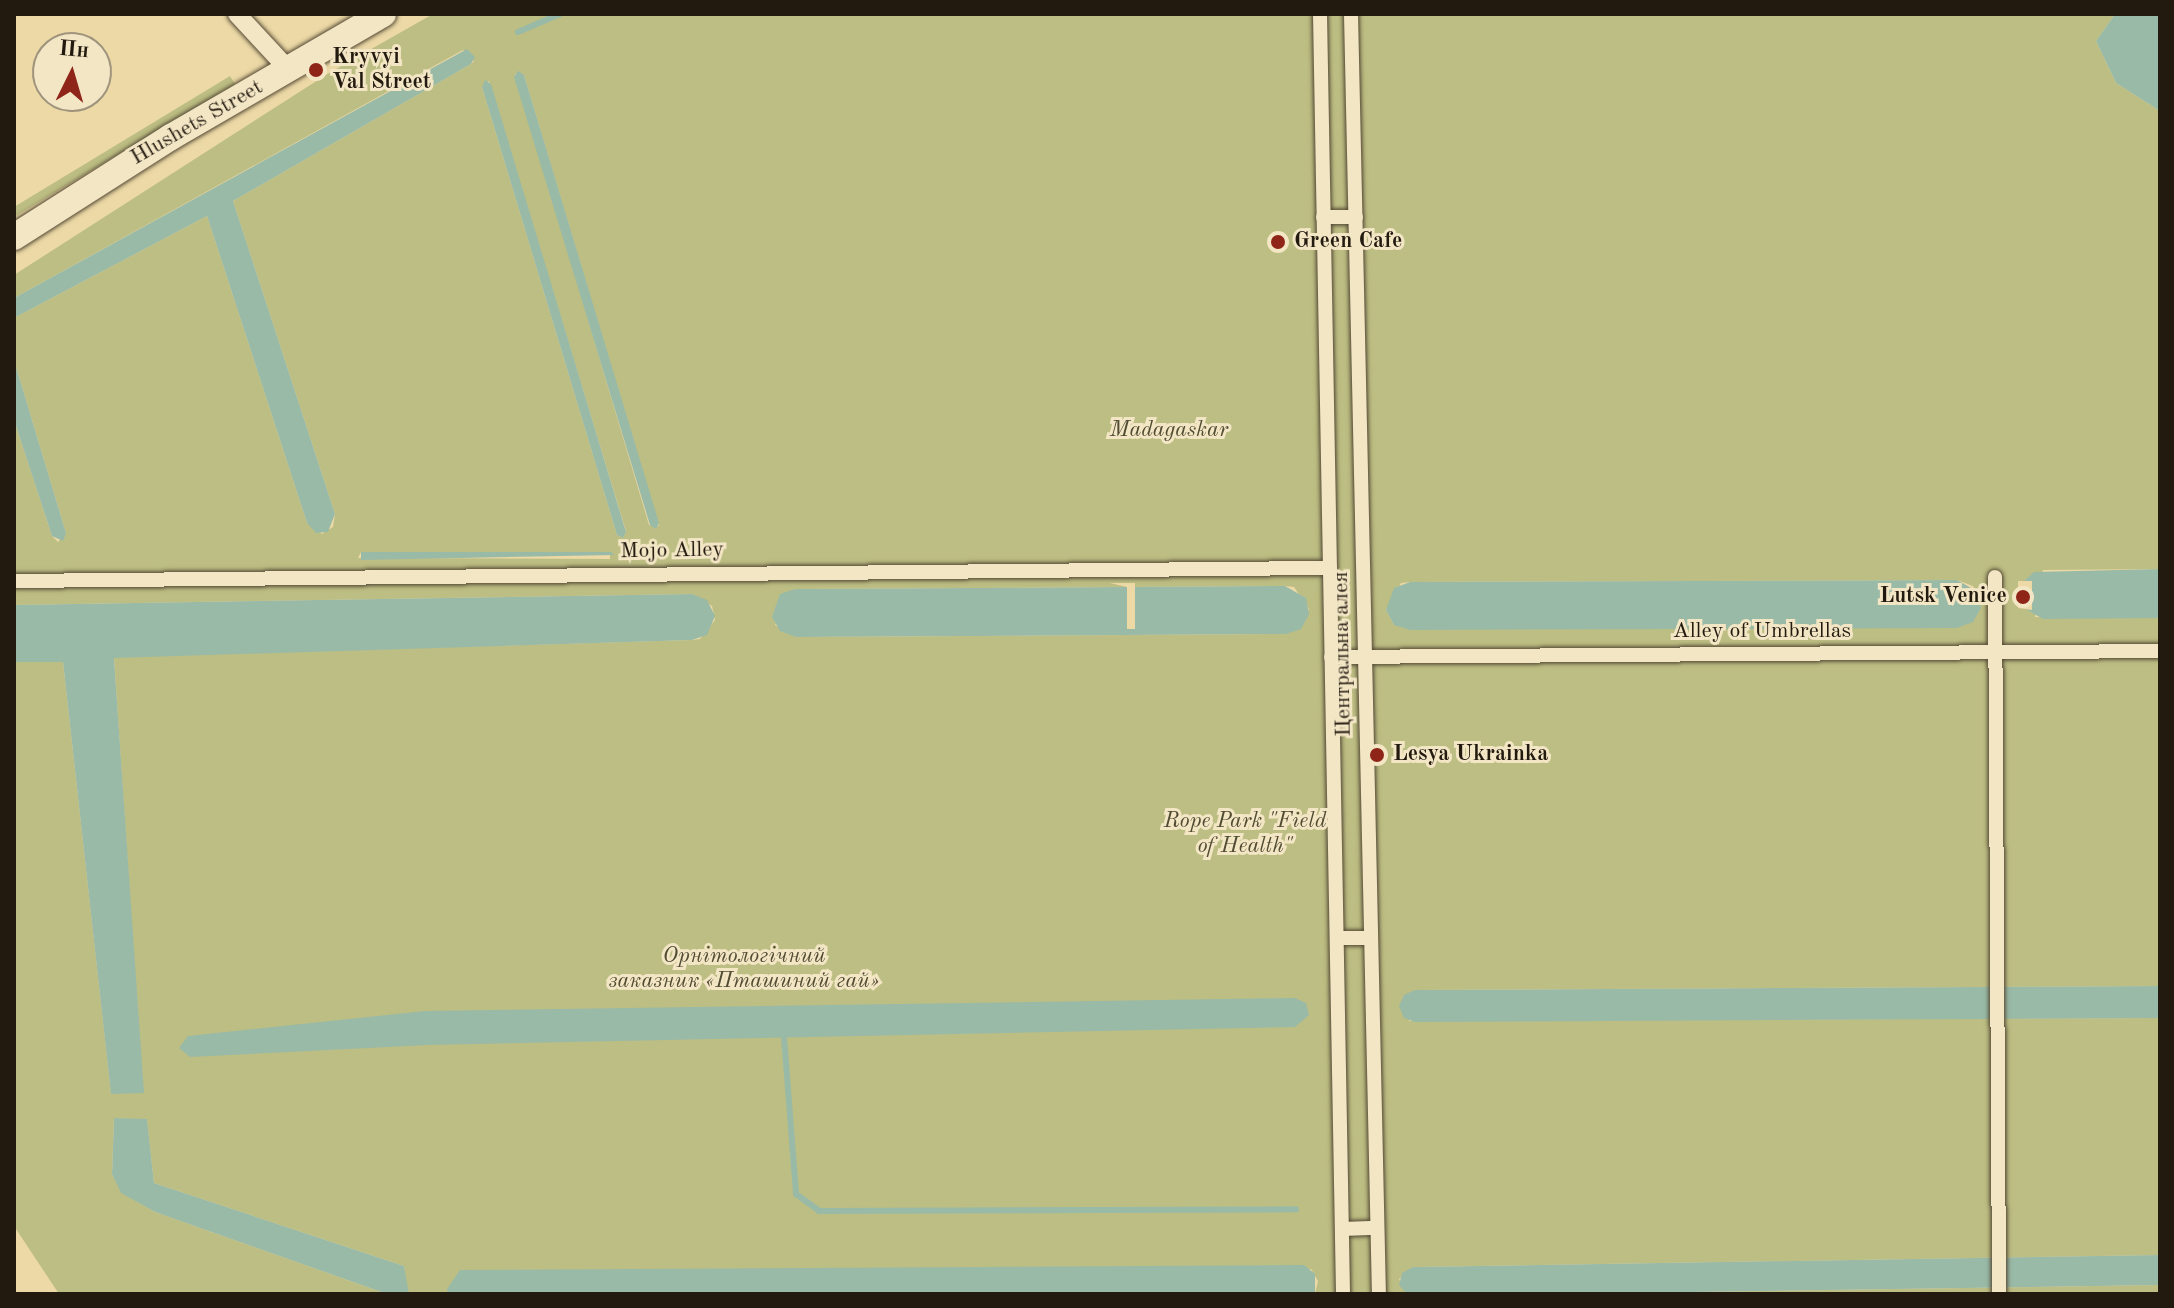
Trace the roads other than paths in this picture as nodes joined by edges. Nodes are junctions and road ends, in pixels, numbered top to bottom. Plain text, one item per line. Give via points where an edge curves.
1 (237, 14) edge
2 (383, 14) edge
3 (1320, 14) edge
4 (1351, 14) edge
5 (288, 69) junction
6 (1323, 217) junction
7 (1356, 217) junction
8 (14, 237) edge
9 (1330, 568) junction
10 (1995, 577) dead end
11 (14, 581) edge
12 (2160, 651) edge
13 (1998, 652) junction
14 (1331, 657) junction
15 (1365, 657) junction
16 (1337, 938) junction
17 (1371, 938) junction
18 (1377, 1228) junction
19 (1342, 1229) junction
20 (1343, 1294) edge
21 (1379, 1294) edge
22 (1999, 1294) edge

1 - 5 street
2 - 5 main road, Hlushets Street
3 - 6 street, Центральна алея
4 - 7 street, Центральна алея
5 - 8 main road, Hlushets Street
6 - 7 street
6 - 9 street, Центральна алея
7 - 15 street, Центральна алея
9 - 11 street, Mojo Alley
9 - 14 street, Центральна алея
10 - 13 street
12 - 13 street, Alley of Umbrellas
13 - 15 street, Alley of Umbrellas
13 - 22 street
14 - 15 street, Alley of Umbrellas
14 - 16 street, Центральна алея
15 - 17 street, Центральна алея
16 - 17 street
16 - 19 street, Центральна алея
17 - 18 street, Центральна алея
18 - 19 street
18 - 21 street, Центральна алея
19 - 20 street, Центральна алея

